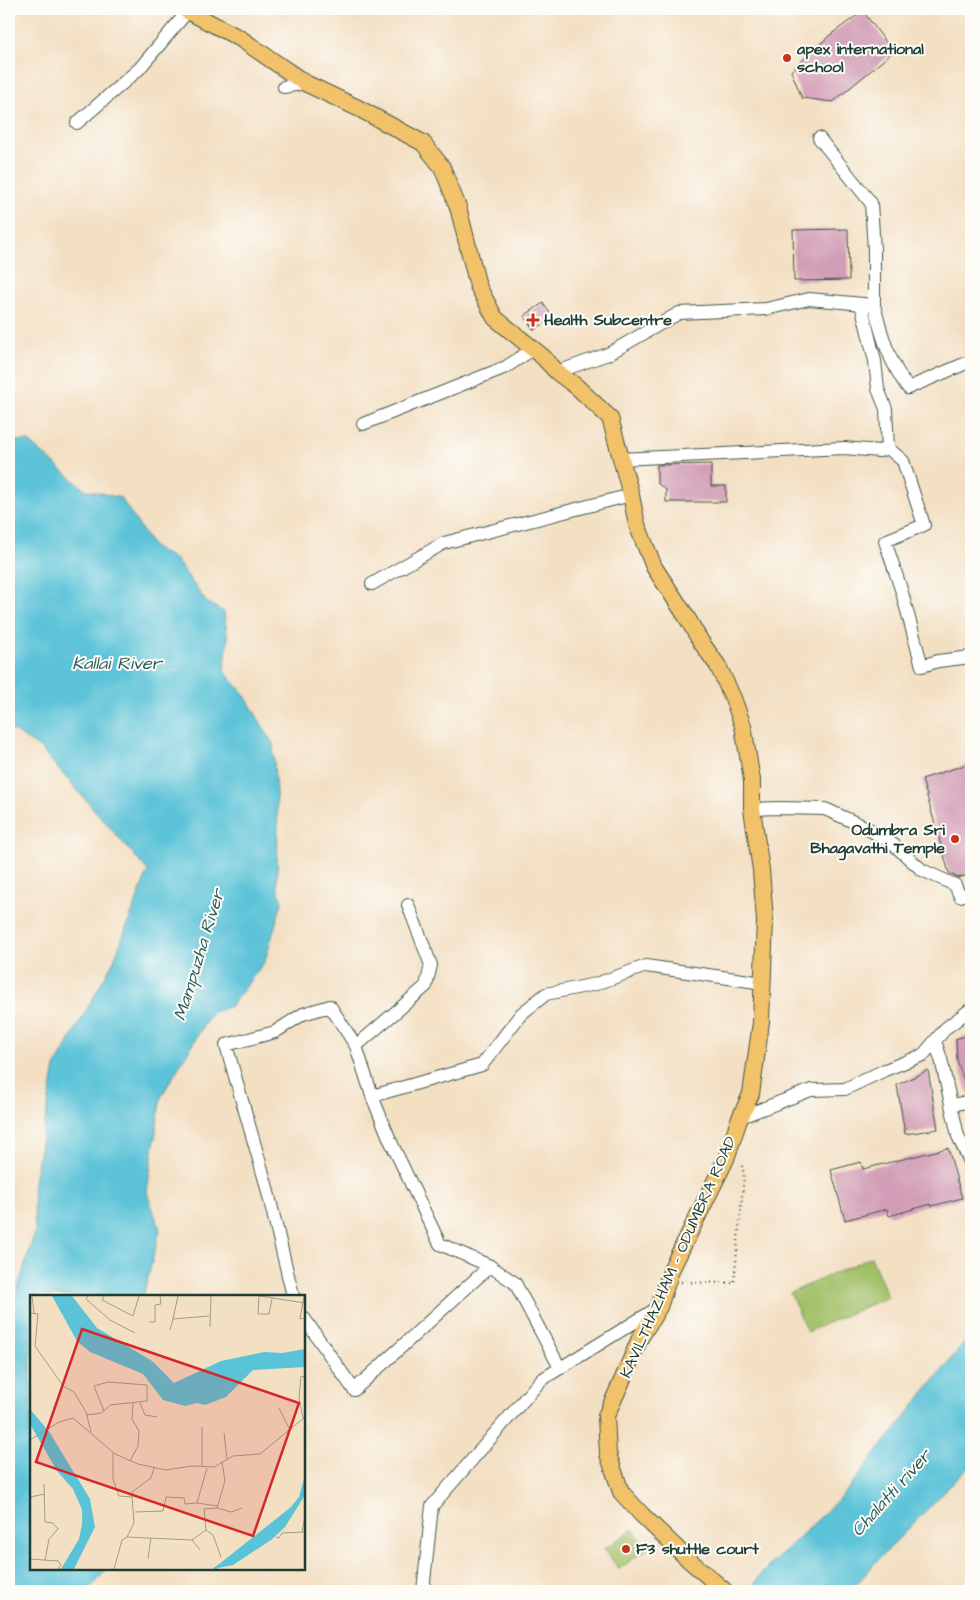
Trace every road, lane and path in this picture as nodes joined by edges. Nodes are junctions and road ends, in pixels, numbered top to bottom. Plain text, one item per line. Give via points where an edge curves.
1 (186, 10) edge
2 (305, 83) junction
3 (284, 87) dead end
4 (77, 123) dead end
5 (819, 138) dead end
6 (867, 304) junction
7 (534, 349) junction
8 (971, 361) edge
9 (557, 372) junction
10 (363, 424) dead end
11 (888, 448) junction
12 (620, 459) junction
13 (631, 495) junction
14 (372, 584) dead end
15 (971, 657) edge
16 (752, 809) junction
17 (971, 893) edge
18 (408, 905) dead end
19 (763, 983) junction
20 (971, 1009) edge
21 (935, 1042) junction
22 (356, 1046) junction
23 (372, 1096) junction
24 (971, 1101) edge
25 (952, 1105) junction
26 (741, 1117) junction
27 (740, 1160) dead end
28 (971, 1164) edge
29 (490, 1266) junction
30 (667, 1282) junction
31 (293, 1295) edge
32 (659, 1307) junction
33 (305, 1319) edge
34 (560, 1368) junction
35 (423, 1591) edge
36 (725, 1591) edge

1 - 2 main road, KAVILTHAZHAM - ODUMBRA ROAD via 241,39
1 - 4 street via 139,69
2 - 3 street
2 - 7 main road, KAVILTHAZHAM - ODUMBRA ROAD via 423,142 442,167 458,207 478,286 496,318
5 - 6 street via 871,203 874,250
6 - 8 street via 896,371 908,388
6 - 9 street via 809,299 766,309 679,313 608,354
6 - 11 street via 878,389 886,409
7 - 9 main road, KAVILTHAZHAM - ODUMBRA ROAD
7 - 10 street via 506,367
9 - 12 main road, KAVILTHAZHAM - ODUMBRA ROAD via 610,418
11 - 12 street via 879,451 844,448
11 - 15 street via 903,461 924,525 885,542 922,666
12 - 13 main road, KAVILTHAZHAM - ODUMBRA ROAD
13 - 14 street via 444,543
13 - 16 main road, KAVILTHAZHAM - ODUMBRA ROAD via 654,567 718,666 733,698 743,726 752,780
16 - 17 street via 824,809 894,845 922,870 955,885 960,896
16 - 19 main road, KAVILTHAZHAM - ODUMBRA ROAD via 761,870
18 - 22 street via 431,965 426,986
19 - 23 street via 646,966 596,984 546,994 521,1014 482,1065
19 - 26 main road, KAVILTHAZHAM - ODUMBRA ROAD via 751,1094
20 - 21 street via 946,1028
21 - 25 street
21 - 26 street via 923,1055 844,1089 811,1090
22 - 23 street
22 - 31 street via 330,1006 303,1014 275,1032 226,1045 266,1184
23 - 29 street via 440,1244
24 - 25 street
25 - 28 street via 958,1136
26 - 30 main road, KAVILTHAZHAM - ODUMBRA ROAD via 726,1159
27 - 30 path via 744,1176 734,1283
29 - 33 street via 354,1390
29 - 34 street via 515,1283
30 - 32 main road, KAVILTHAZHAM - ODUMBRA ROAD
32 - 34 street
32 - 36 main road, KAVILTHAZHAM - ODUMBRA ROAD via 640,1338 606,1416 608,1454 621,1492 642,1516
34 - 35 street via 541,1380 432,1506

